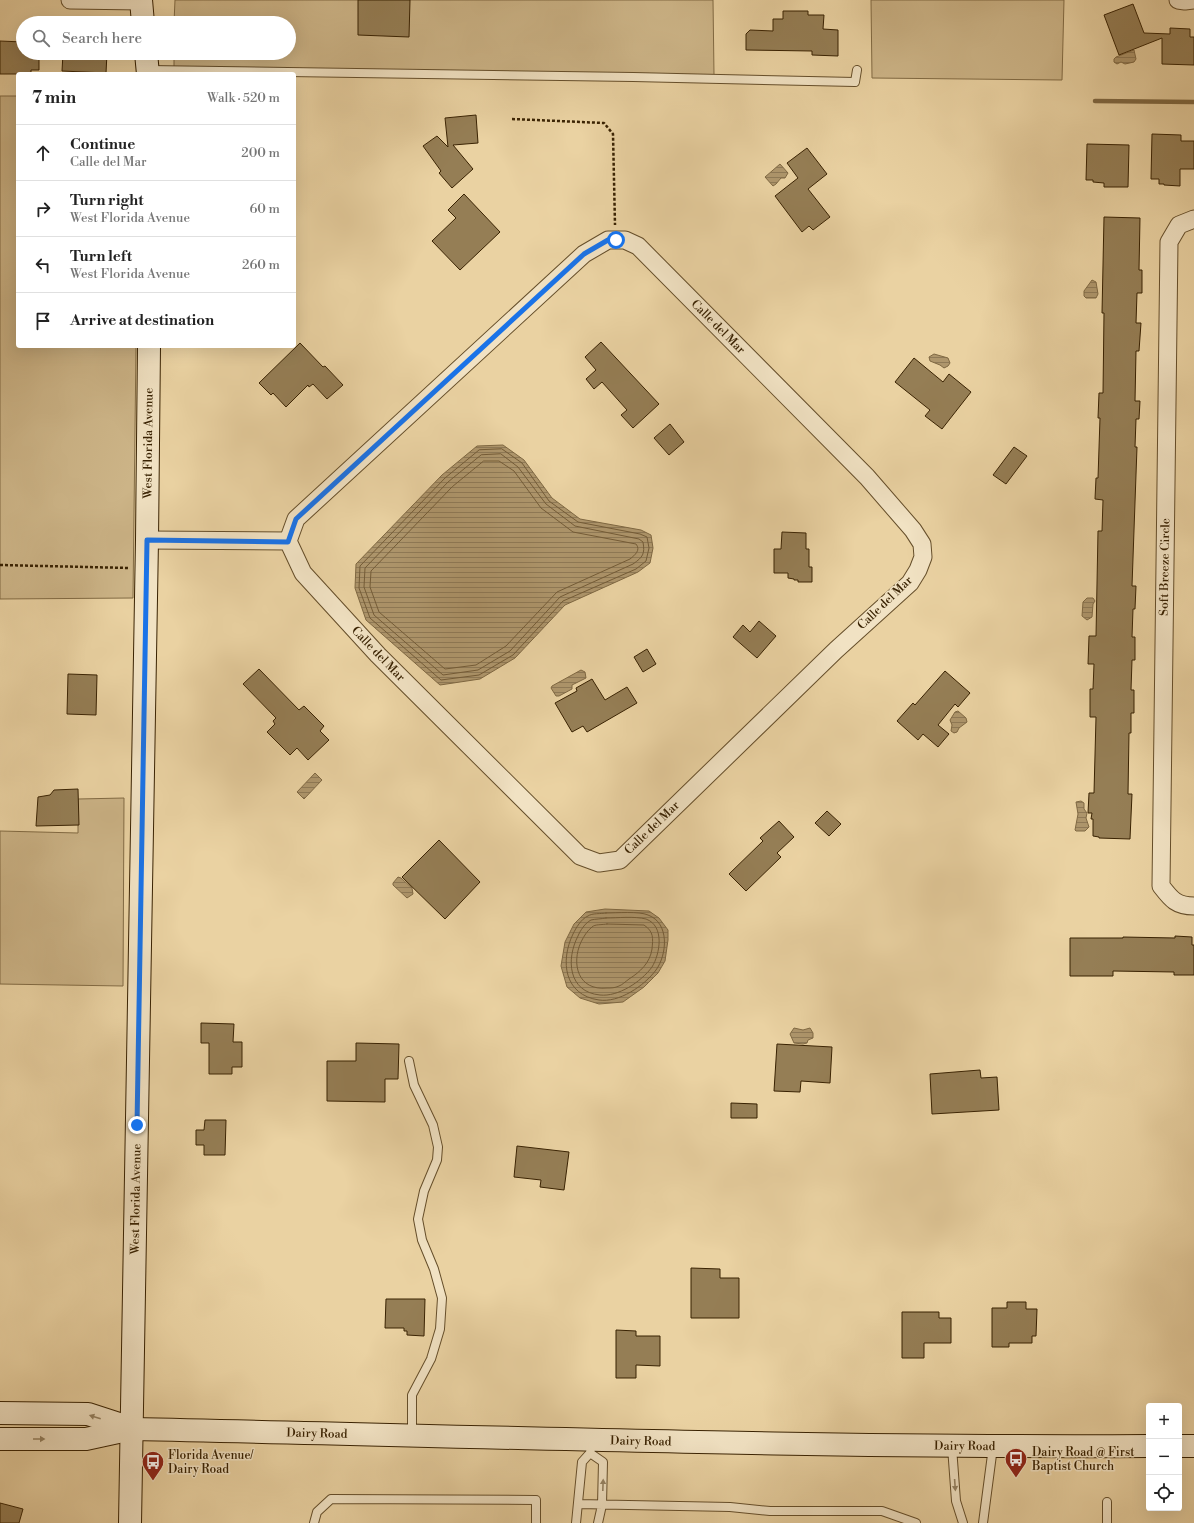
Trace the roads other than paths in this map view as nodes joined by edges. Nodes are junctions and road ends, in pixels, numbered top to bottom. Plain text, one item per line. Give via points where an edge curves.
1 (70, 0) edge
2 (1178, 0) edge
3 (1194, 0) edge
4 (141, 1) edge
5 (142, 16) edge
6 (147, 66) edge
7 (857, 70) dead end
8 (1194, 219) edge
9 (148, 348) edge
10 (147, 540) junction
11 (288, 542) junction
12 (1194, 906) edge
13 (409, 1061) dead end
14 (0, 1413) edge
15 (132, 1429) junction
16 (412, 1436) junction
17 (0, 1439) edge
18 (952, 1446) junction
19 (1146, 1446) edge
20 (1182, 1446) edge
21 (1194, 1446) edge
22 (591, 1447) junction
23 (993, 1447) junction
24 (1108, 1502) dead end
25 (578, 1504) junction
26 (602, 1505) junction
27 (130, 1523) edge
28 (314, 1523) edge
29 (536, 1523) edge
30 (576, 1523) edge
31 (598, 1523) edge
32 (916, 1523) edge
33 (962, 1523) edge
34 (983, 1523) edge
35 (1107, 1523) edge

1 - 4 street
2 - 3 street
4 - 5 street
6 - 7 lane via 855,82
8 - 12 street, Soft Breeze Circle via 1179,225 1169,242 1161,886 1172,900 1185,906
9 - 10 street, West Florida Avenue
10 - 11 street
10 - 15 street, West Florida Avenue
11 - 11 street, Calle del Mar via 296,519 572,264 608,240 625,240 638,246 866,477 913,530 922,544 923,557 910,582 836,650 620,860 599,863 580,856 378,655 303,573
13 - 16 lane via 414,1085 434,1125 438,1147 437,1160 424,1191 418,1219 422,1240 442,1298 440,1328 431,1359 412,1395
15 -> 14 street, Dairy Road via 88,1414
15 - 16 street, Dairy Road
17 -> 15 street, Dairy Road via 86,1438
15 - 27 street, West Florida Avenue
16 - 22 street, Dairy Road
18 - 22 street, Dairy Road
18 - 23 street, Dairy Road
18 -> 33 lane via 956,1501
19 - 23 street, Dairy Road
20 - 21 street
22 - 25 lane via 582,1462
26 -> 22 lane via 603,1462
23 - 34 lane
24 - 35 lane
25 - 26 lane
25 - 30 lane
26 - 31 lane
26 - 32 lane via 730,1507 770,1511 882,1511
28 - 29 lane via 317,1512 331,1499 536,1500

